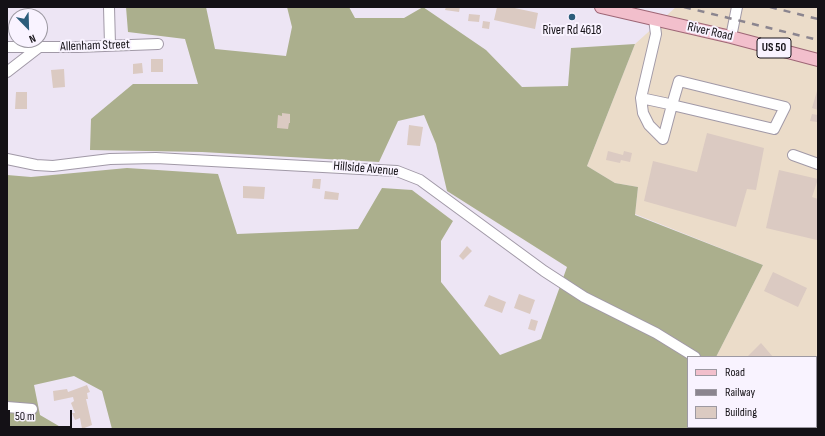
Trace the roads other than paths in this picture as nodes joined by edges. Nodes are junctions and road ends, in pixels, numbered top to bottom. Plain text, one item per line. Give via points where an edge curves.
1 (109, 7) edge
2 (601, 7) edge
3 (737, 7) edge
4 (654, 19) junction
5 (731, 37) junction
6 (158, 44) dead end
7 (110, 45) junction
8 (38, 48) edge
9 (48, 48) edge
10 (818, 60) edge
11 (7, 72) edge
12 (641, 98) junction
13 (672, 105) junction
14 (793, 155) dead end
15 (7, 159) edge
16 (818, 164) edge
17 (693, 356) edge
18 (7, 407) edge
19 (32, 409) dead end

1 - 7 street
2 - 4 main road, River Road / US 50
3 - 5 street
4 - 5 main road, River Road / US 50
4 - 12 street via 656,34
5 - 10 main road, River Road / US 50
6 - 7 street, Allenham Street
7 - 9 street, Allenham Street
8 - 11 street
12 - 13 street
12 - 13 street via 643,113 649,125 663,139
13 - 13 street via 774,129 785,107 679,81
14 - 16 street
15 - 17 street, Hillside Avenue via 53,166 110,159 156,158 397,171 420,180 538,267 584,297 656,333
18 - 19 street

